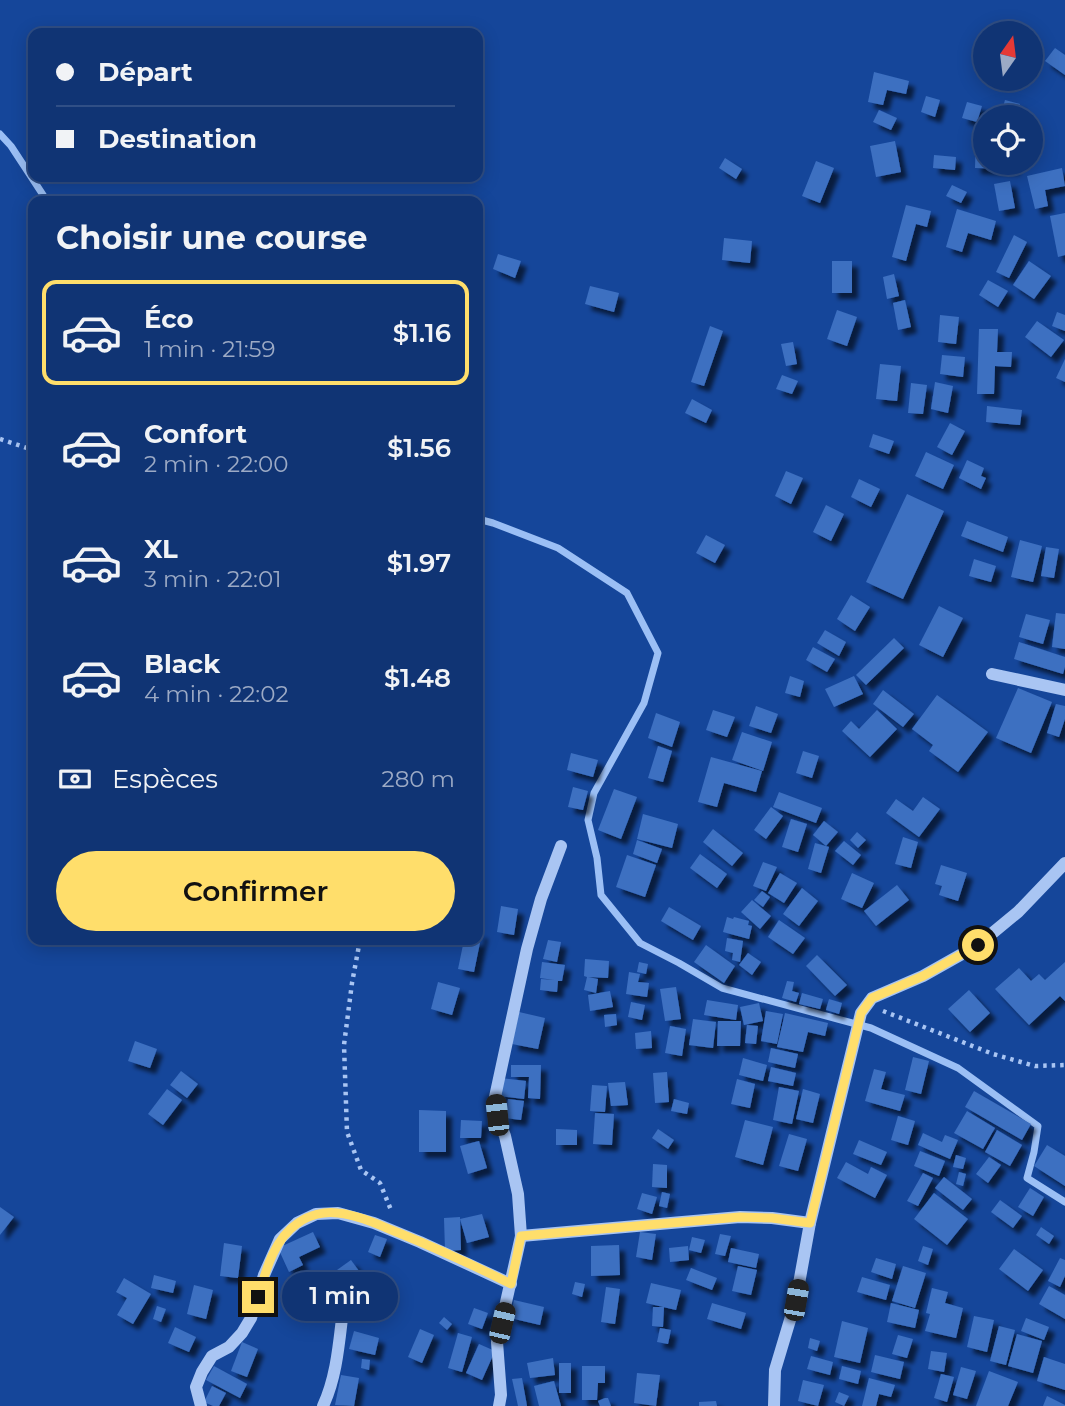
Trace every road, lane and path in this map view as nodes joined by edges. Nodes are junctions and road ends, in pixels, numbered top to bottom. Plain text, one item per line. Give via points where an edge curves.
1 (0, 439) edge
2 (28, 448) edge
3 (992, 674) dead end
4 (1065, 690) edge
5 (561, 846) dead end
6 (1065, 863) edge
7 (359, 945) edge
8 (863, 1008) junction
9 (1065, 1065) edge
10 (810, 1223) junction
11 (400, 1233) junction
12 (521, 1236) junction
13 (511, 1284) junction
14 (343, 1310) dead end
15 (201, 1406) edge
16 (323, 1406) edge
17 (499, 1406) edge
18 (774, 1406) edge

1 - 2 path
3 - 4 street
5 - 12 street via 527,949 495,1097 518,1194
6 - 8 street via 978,945 872,998
7 - 11 path via 344,1045 347,1132 361,1170 380,1183
8 - 9 path via 1003,1057 1035,1066
8 - 10 street
10 - 12 street via 740,1217
10 - 18 street via 796,1300 775,1370
11 - 13 street
11 - 15 street via 338,1213 316,1214 297,1223 280,1240 242,1333 212,1356 202,1372 196,1387
12 - 13 street
13 - 17 street via 497,1342
14 - 16 street via 335,1370

